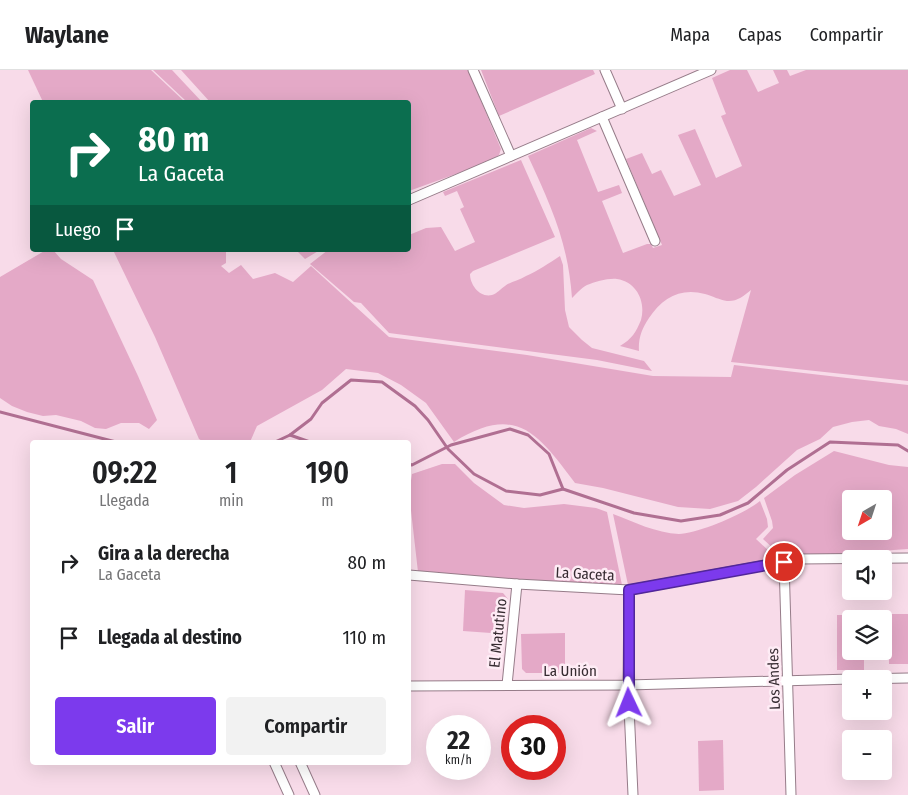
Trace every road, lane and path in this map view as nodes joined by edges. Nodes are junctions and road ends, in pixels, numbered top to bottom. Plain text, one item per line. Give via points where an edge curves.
1 (474, 70) edge
2 (605, 70) edge
3 (711, 70) edge
4 (622, 109) junction
5 (602, 117) junction
6 (512, 156) junction
7 (411, 199) edge
8 (655, 241) dead end
9 (908, 558) edge
10 (784, 562) junction
11 (411, 575) edge
12 (517, 584) junction
13 (629, 590) junction
14 (892, 678) edge
15 (908, 678) edge
16 (842, 679) edge
17 (788, 680) junction
18 (506, 685) junction
19 (628, 685) junction
20 (411, 686) edge
21 (275, 765) edge
22 (301, 765) edge
23 (288, 795) edge
24 (315, 795) edge
25 (633, 795) edge
26 (790, 795) edge

1 - 6 street
2 - 4 street
3 - 4 street
4 - 5 street
5 - 6 street
5 - 8 street
6 - 7 street
9 - 10 street, La Gaceta via 798,559
10 - 13 street, La Gaceta
10 - 17 street, Los Andes
11 - 12 street, La Gaceta
12 - 13 street, La Gaceta
12 - 18 street, El Matutino
13 - 19 street
14 - 15 street
16 - 17 street, La Unión
17 - 19 street, La Unión
17 - 26 street, Los Andes
18 - 19 street, La Unión
18 - 20 street, La Unión
19 - 25 street
21 - 23 street
22 - 24 street

